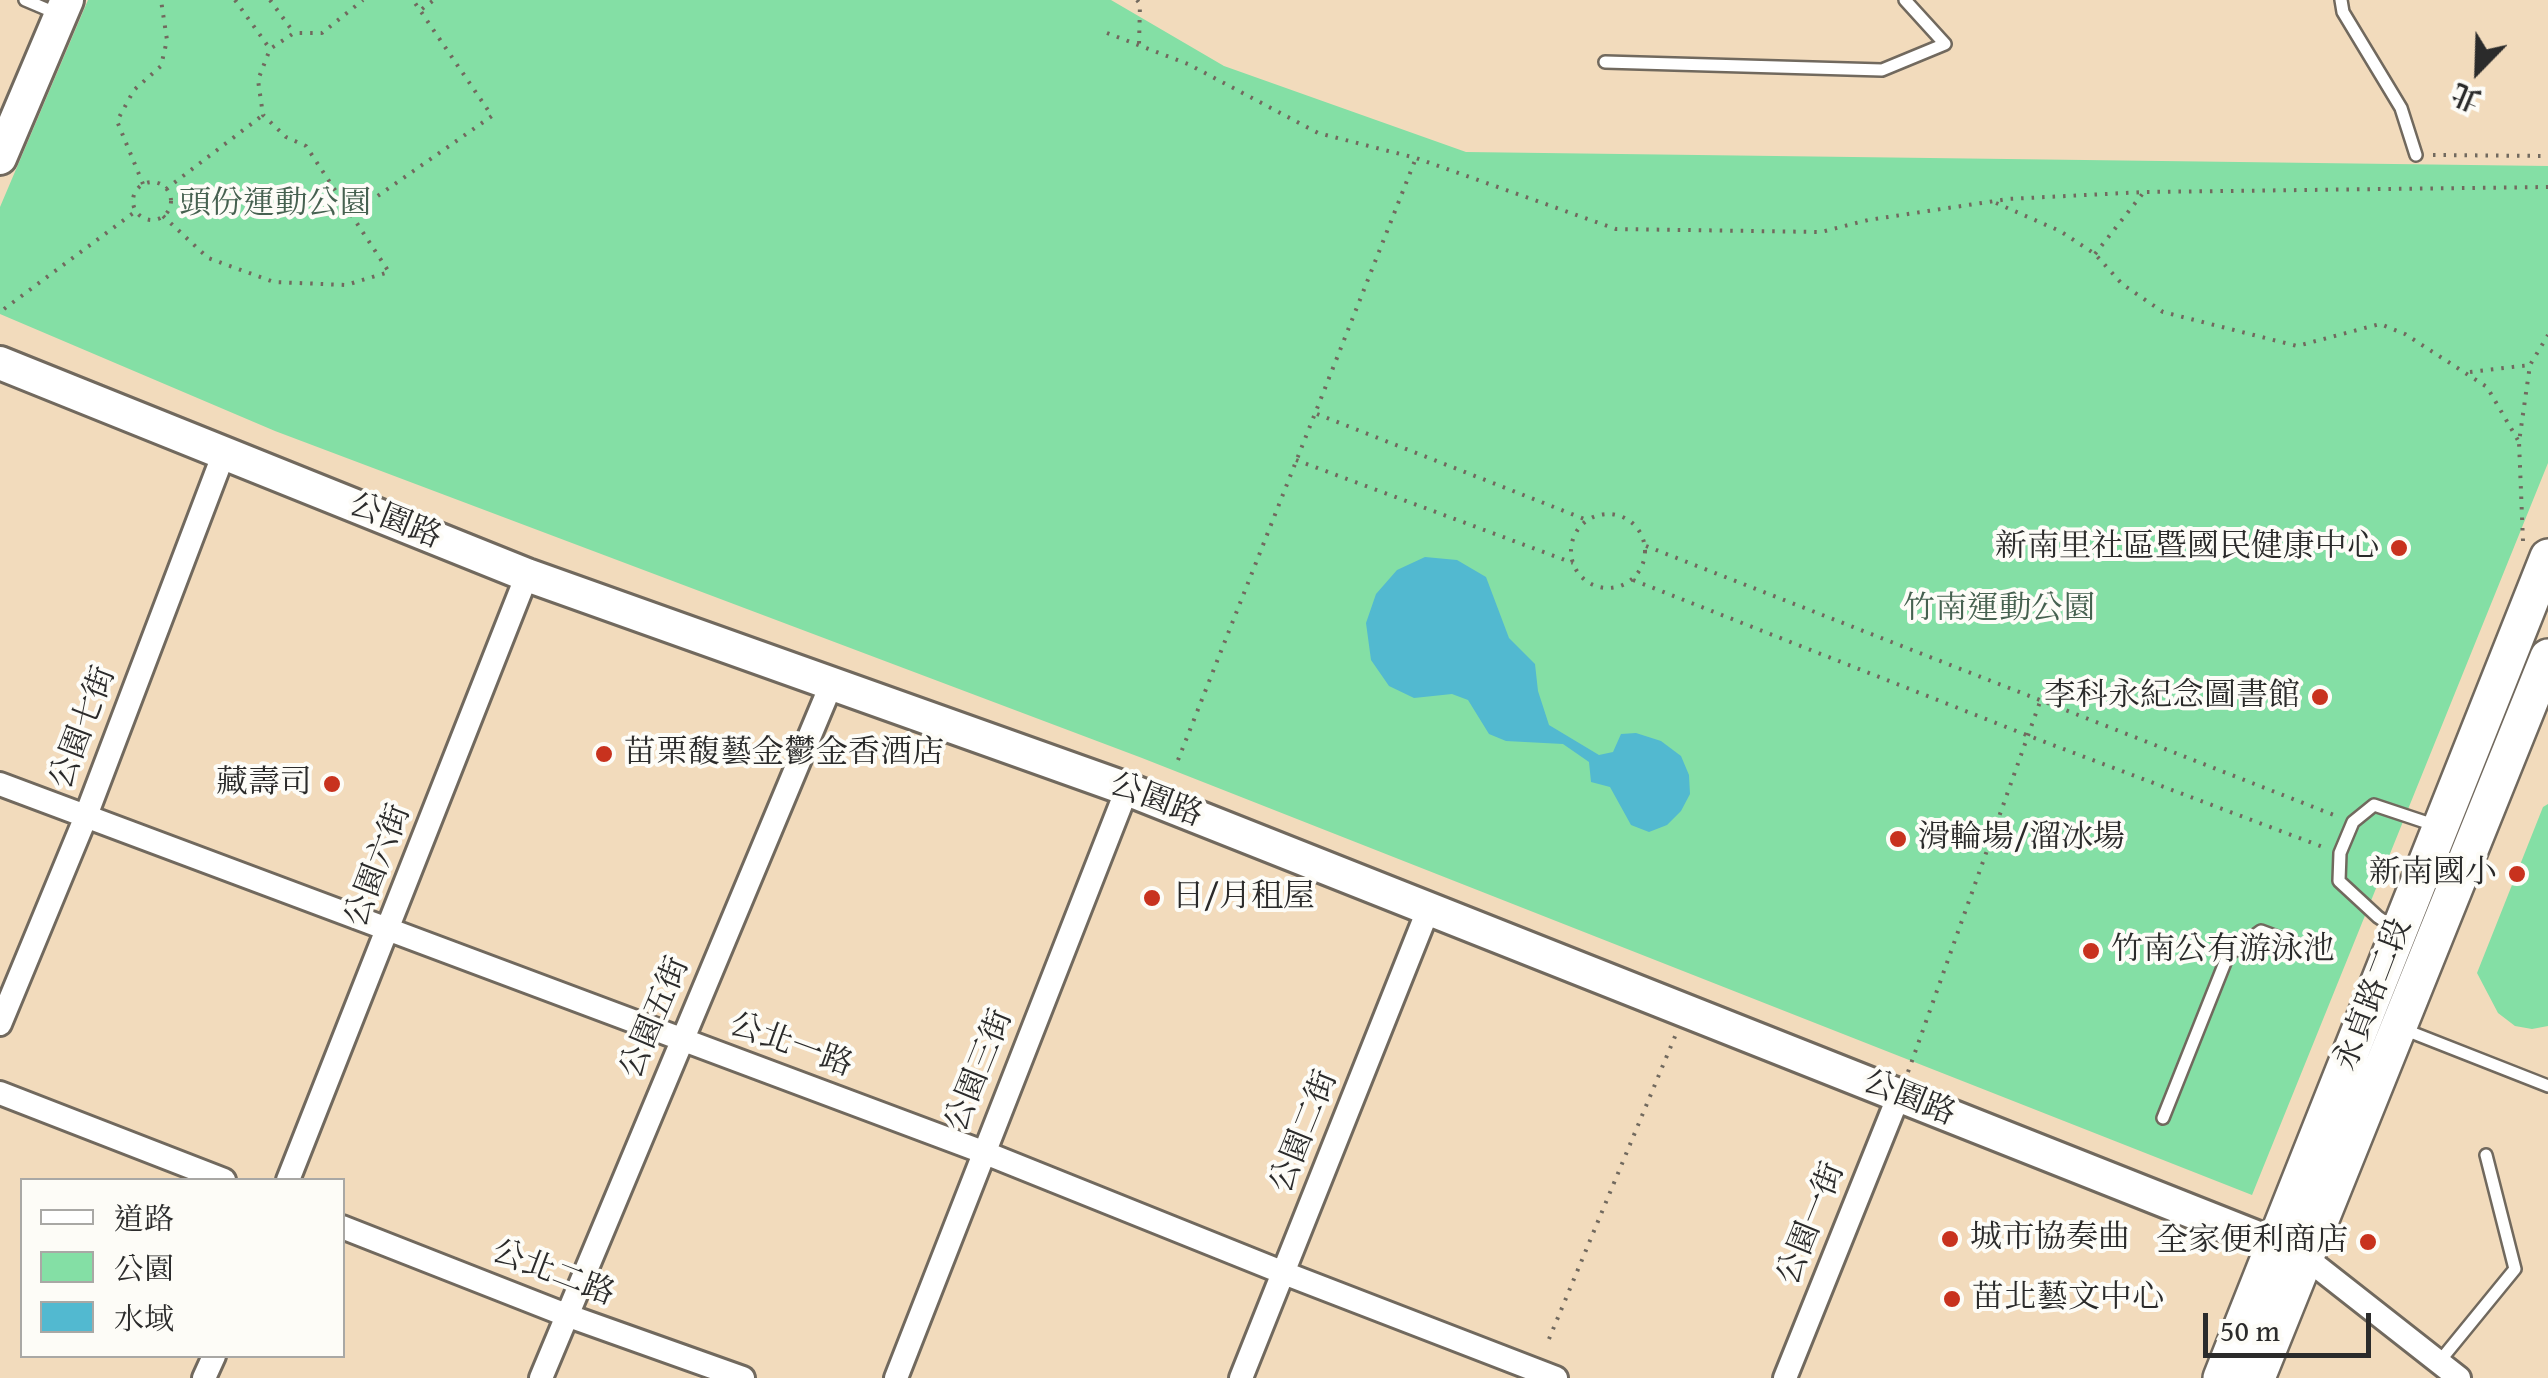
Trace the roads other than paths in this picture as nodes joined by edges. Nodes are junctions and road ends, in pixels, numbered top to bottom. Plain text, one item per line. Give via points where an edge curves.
1 (25, 0) edge
2 (1905, 0) edge
3 (2341, 0) edge
4 (63, 8) edge
5 (1605, 62) dead end
6 (2416, 154) road end
7 (0, 156) edge
8 (0, 362) edge
9 (224, 453) junction
10 (2536, 554) edge
11 (527, 575) junction
12 (2548, 657) edge
13 (831, 684) junction
14 (0, 784) edge
15 (1127, 789) junction
16 (86, 815) junction
17 (2442, 828) junction
18 (1428, 910) junction
19 (389, 930) junction
20 (2399, 930) junction
21 (2300, 946) dead end
22 (0, 1024) edge
23 (2398, 1027) junction
24 (684, 1040) junction
25 (2548, 1086) edge
26 (0, 1093) edge
27 (1899, 1095) junction
28 (2164, 1118) dead end
29 (983, 1152) junction
30 (2486, 1155) dead end
31 (219, 1178) edge
32 (289, 1178) edge
33 (345, 1228) edge
34 (2290, 1250) junction
35 (1284, 1274) junction
36 (566, 1314) junction
37 (2439, 1362) junction
38 (2263, 1374) edge
39 (541, 1378) edge
40 (743, 1378) edge
41 (896, 1378) edge
42 (1241, 1378) edge
43 (1556, 1378) edge
44 (1786, 1378) edge
45 (2221, 1378) edge
46 (2459, 1378) edge

1 - 4 lane
2 - 5 lane via 1945,44 1882,70
3 - 6 lane via 2401,108
4 - 7 street
8 - 9 street, 公園路
9 - 11 street, 公園路
9 - 16 street, 公園七街
10 - 17 main road, 永貞路二段
11 - 13 street, 公園路
11 - 19 street, 公園六街
12 - 23 main road, 永貞路二段
13 - 15 street, 公園路
13 - 24 street, 公園五街
14 - 16 street, 公北一路
15 - 18 street, 公園路
15 - 29 street, 公園三街
16 - 19 street, 公北一路
16 - 22 street, 公園七街
17 - 20 main road, 永貞路二段
17 - 20 lane via 2374,806 2353,822 2340,853 2339,880
18 - 27 street, 公園路
18 - 35 street, 公園二街
19 - 24 street, 公北一路
19 - 32 street, 公園六街
20 - 34 main road, 永貞路二段
21 - 28 lane via 2260,931 2228,954
23 - 25 lane
23 - 34 main road, 永貞路二段
24 - 29 street, 公北一路
24 - 36 street, 公園五街
26 - 31 street
27 - 34 street, 公園路
27 - 44 street, 公園一街
29 - 35 street, 公北一路
29 - 41 street, 公園三街
30 - 37 lane via 2515,1268
33 - 36 street, 公北二路
34 - 37 street
34 - 38 main road, 永貞路二段
34 - 45 main road, 永貞路二段
35 - 42 street, 公園二街
35 - 43 street, 公北一路
36 - 39 street, 公園五街
36 - 40 street, 公北二路
37 - 46 street

